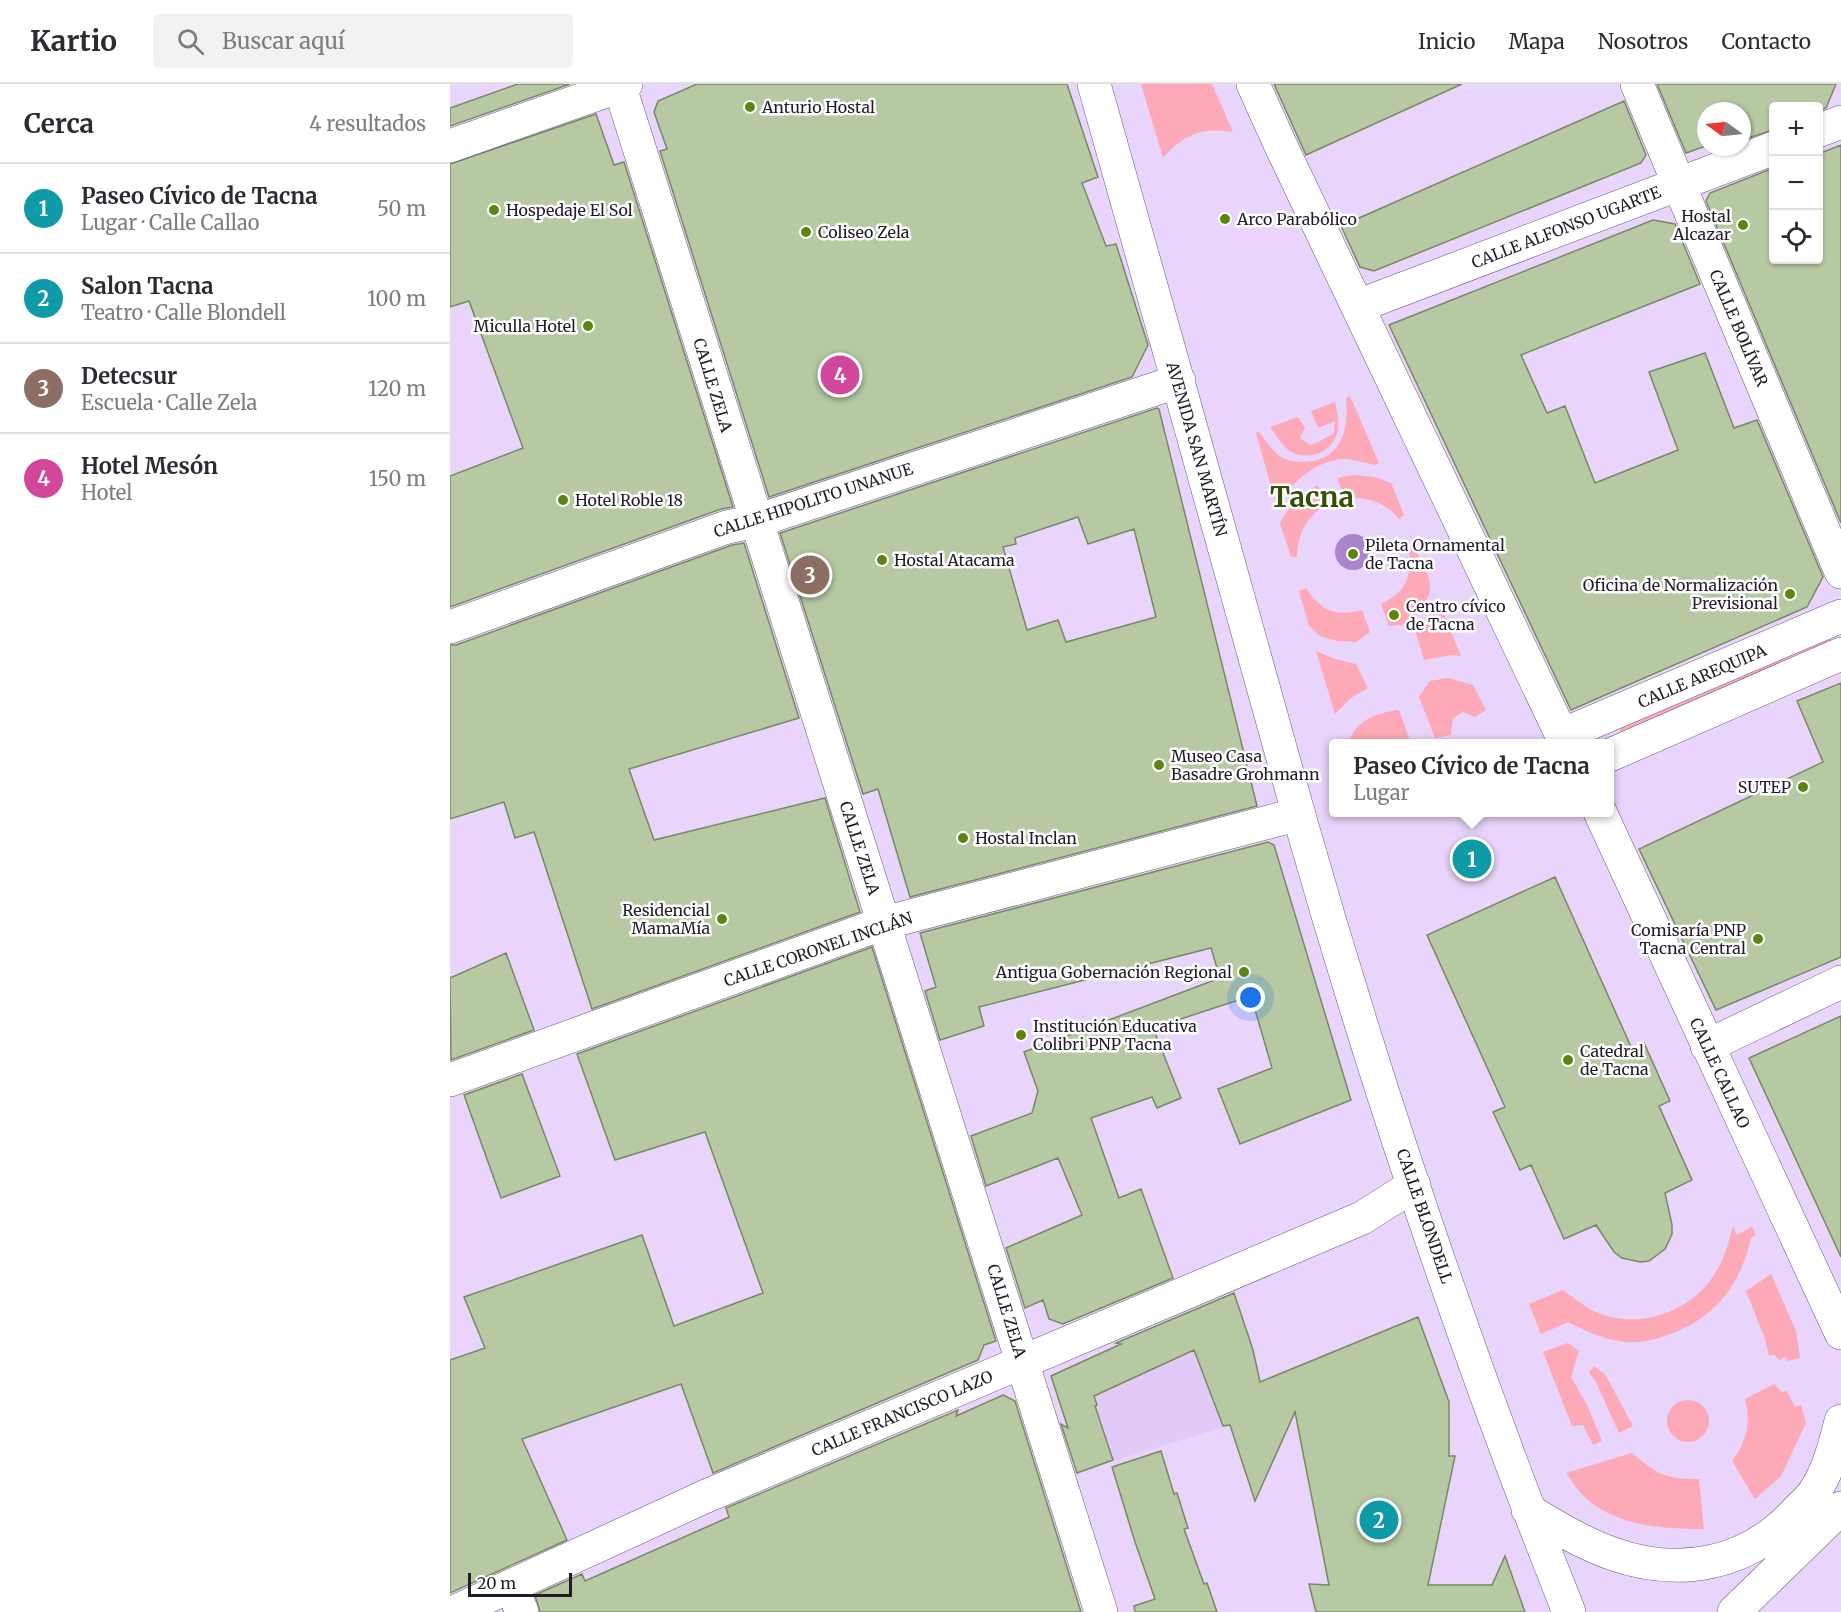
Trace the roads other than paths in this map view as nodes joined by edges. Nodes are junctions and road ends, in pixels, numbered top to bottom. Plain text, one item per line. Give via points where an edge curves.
1 (1094, 84) edge
2 (1253, 84) edge
3 (1637, 84) edge
4 (622, 85) edge
5 (1841, 122) edge
6 (1823, 129) edge
7 (450, 146) edge
8 (1769, 150) edge
9 (1678, 185) junction
10 (1358, 306) junction
11 (1179, 381) junction
12 (756, 521) junction
13 (1841, 572) edge
14 (1841, 616) edge
15 (450, 627) edge
16 (1841, 654) edge
17 (1564, 739) edge
18 (1614, 753) edge
19 (1299, 814) junction
20 (1602, 817) edge
21 (884, 922) junction
22 (1841, 982) edge
23 (1707, 1046) junction
24 (450, 1080) edge
25 (1414, 1185) junction
26 (1841, 1333) edge
27 (1023, 1362) junction
28 (1841, 1421) edge
29 (1841, 1508) edge
30 (1528, 1510) junction
31 (517, 1599) edge
32 (454, 1612) edge
33 (1101, 1612) edge
34 (1569, 1612) edge
35 (1734, 1612) edge

1 - 11 street, AVENIDA SAN MARTÍN
2 - 10 street
3 - 9 street, CALLE BOLÍVAR
4 - 7 street
4 - 12 street, CALLE ZELA
5 - 6 street
8 - 9 street, CALLE ALFONSO UGARTE
9 - 10 street, CALLE ALFONSO UGARTE
9 - 13 street, CALLE BOLÍVAR
10 - 17 street
11 - 12 street, CALLE HIPOLITO UNANUE
11 - 19 street, AVENIDA SAN MARTÍN
12 - 15 street, CALLE HIPOLITO UNANUE via 727,526
12 - 21 street, CALLE ZELA
14 - 17 street, CALLE AREQUIPA
16 - 18 street
19 - 21 street, CALLE CORONEL INCLÁN
19 - 25 street, CALLE BLONDELL
20 - 23 street, CALLE CALLAO
21 - 24 street, CALLE CORONEL INCLÁN
21 - 27 street, CALLE ZELA
22 - 23 street
23 - 26 street, CALLE CALLAO
25 - 27 street, CALLE FRANCISCO LAZO via 1362,1218
25 - 30 street, CALLE BLONDELL
27 - 31 street, CALLE FRANCISCO LAZO via 704,1497
27 - 33 street, CALLE ZELA
28 - 30 street via 1832,1453 1813,1494 1783,1526 1720,1561 1690,1566 1615,1555 1576,1539
29 - 35 street
30 - 34 street, CALLE BLONDELL
31 - 32 street, CALLE FRANCISCO LAZO

